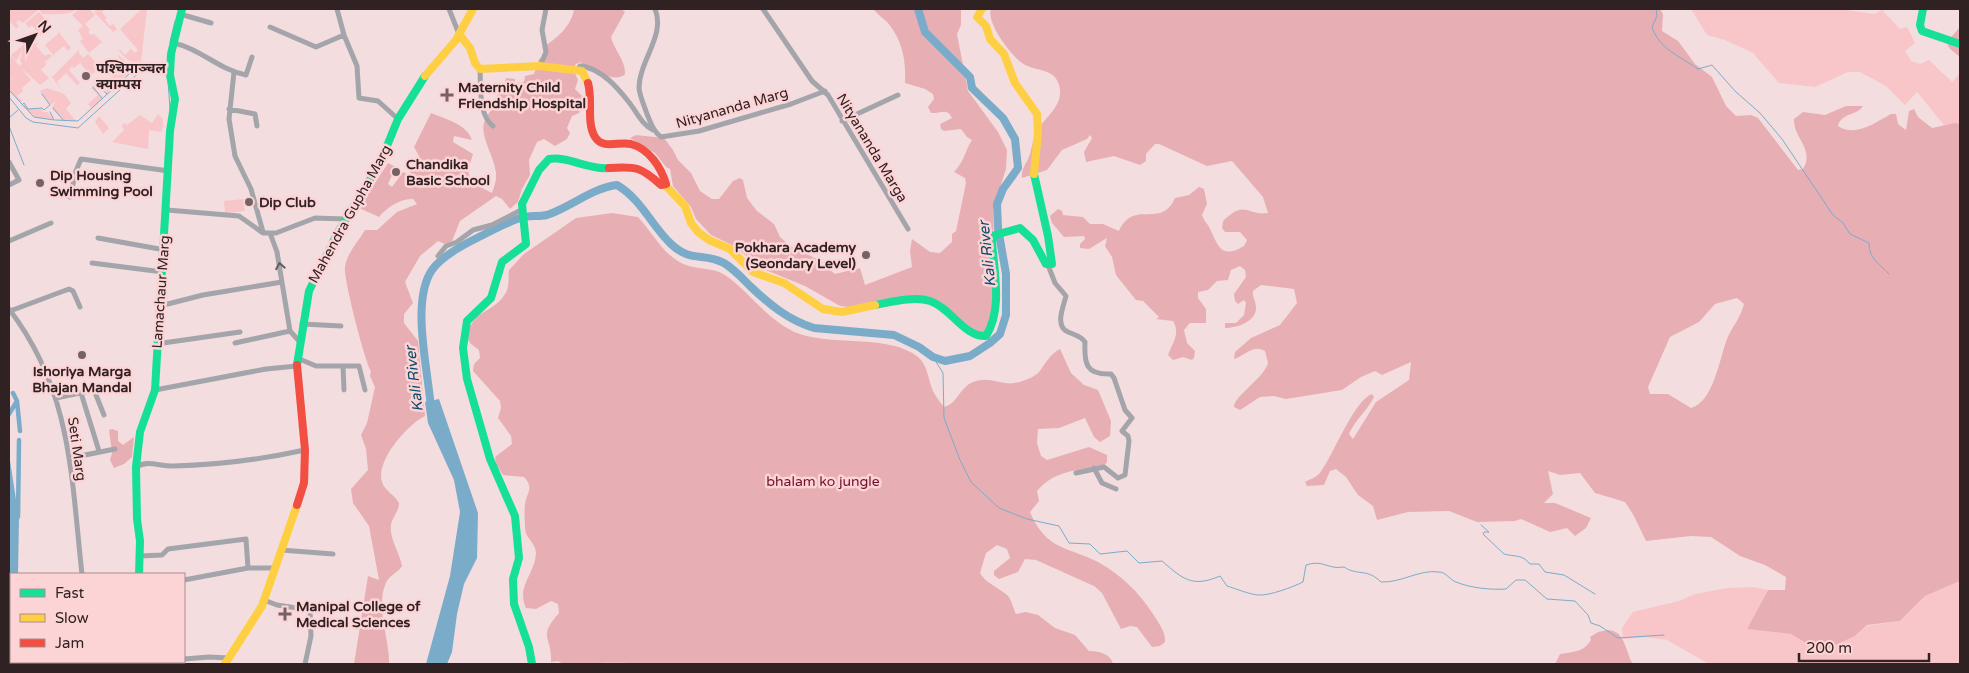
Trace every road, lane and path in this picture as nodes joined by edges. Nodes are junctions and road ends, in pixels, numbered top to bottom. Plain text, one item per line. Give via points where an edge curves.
1 (337, 9) edge
2 (449, 9) edge
3 (473, 9) edge
4 (546, 9) edge
5 (655, 9) edge
6 (763, 9) edge
7 (982, 9) edge
8 (1923, 9) edge
9 (181, 12) edge
10 (211, 24) dead end
11 (270, 28) dead end
12 (459, 34) junction
13 (344, 35) junction
14 (172, 43) junction
15 (1960, 44) edge
16 (252, 58) dead end
17 (540, 66) junction
18 (480, 69) junction
19 (578, 69) junction
20 (234, 72) junction
21 (825, 91) junction
22 (898, 95) dead end
23 (229, 109) junction
24 (398, 119) junction
25 (842, 120) junction
26 (257, 126) dead end
27 (492, 126) dead end
28 (654, 131) junction
29 (9, 162) edge
30 (169, 171) junction
31 (9, 185) edge
32 (665, 185) junction
33 (70, 198) dead end
34 (167, 210) junction
35 (522, 212) junction
36 (345, 219) junction
37 (51, 223) dead end
38 (908, 229) dead end
39 (263, 233) junction
40 (270, 233) junction
41 (98, 238) dead end
42 (9, 241) edge
43 (165, 250) junction
44 (438, 256) dead end
45 (92, 263) dead end
46 (1048, 265) junction
47 (163, 272) junction
48 (282, 282) junction
49 (160, 306) junction
50 (80, 307) dead end
51 (10, 310) edge
52 (302, 324) junction
53 (341, 326) dead end
54 (290, 331) junction
55 (240, 332) dead end
56 (299, 341) junction
57 (235, 343) dead end
58 (156, 344) junction
59 (297, 362) junction
60 (343, 366) junction
61 (155, 390) junction
62 (344, 390) dead end
63 (365, 390) dead end
64 (81, 393) junction
65 (56, 398) junction
66 (104, 415) dead end
67 (115, 450) dead end
68 (306, 450) junction
69 (98, 451) junction
70 (70, 458) junction
71 (136, 467) junction
72 (1094, 468) junction
73 (1076, 473) dead end
74 (1116, 489) dead end
75 (280, 550) junction
76 (333, 554) dead end
77 (140, 556) junction
78 (248, 568) junction
79 (274, 568) junction
80 (82, 573) edge
81 (138, 573) edge
82 (185, 580) edge
83 (264, 600) junction
84 (185, 659) edge
85 (227, 661) edge
86 (305, 664) edge
87 (532, 664) edge

1 - 13 street
2 - 12 street
3 - 12 main road, Mahendra Gupha Marg
4 - 17 street via 542,37 546,52
5 - 28 street via 654,41 642,69 639,87
6 - 21 street, Nityananda Marga via 812,81
7 - 46 main road via 977,16 986,26 990,39 1004,54 1015,83 1037,114 1033,179 1040,189 1040,206 1049,234 1052,264
8 - 15 main road via 1922,31
9 - 10 street
9 - 14 main road, Lamachaur Marg
11 - 13 street via 316,47
12 - 18 main road
12 - 24 main road, Mahendra Gupha Marg via 418,82
13 - 24 street via 358,66 359,98 378,101
14 - 20 street via 195,50
14 - 30 main road, Lamachaur Marg via 170,68 175,99
16 - 20 street via 246,76
17 - 18 main road
17 - 19 main road
18 - 27 street via 484,111
19 - 28 street via 583,66 604,75 646,126
19 - 32 main road via 588,81 592,131 596,140 605,145 627,143 640,148 658,166
20 - 23 street
21 - 25 street, Nityananda Marga
21 - 28 street, Nityananda Marg via 691,133 661,137
22 - 25 street
23 - 26 street via 255,114
23 - 39 street via 235,156 251,189
24 - 36 main road, Mahendra Gupha Marg via 380,163
25 - 38 street, Nityananda Marga
29 - 31 street via 19,180
30 - 33 street via 81,159
30 - 34 main road, Lamachaur Marg
32 - 35 main road via 658,184 644,170 632,166 594,169 553,158 539,170 528,190
32 - 46 main road via 682,202 694,227 703,237 730,249 753,272 784,283 823,309 842,312 848,308 860,309 888,302 925,300 945,308 980,336 986,336 993,325 996,296 992,241 997,233 1020,228 1033,240
34 - 39 street via 239,216
34 - 43 main road, Lamachaur Marg
35 - 44 street via 474,230 446,246
35 - 87 main road via 526,243 502,262 490,298 467,321 463,348 467,379 490,458 515,516 519,558 513,579 514,604 530,647
36 - 40 street via 315,218
36 - 52 main road, Mahendra Gupha Marg via 316,273
37 - 42 street
39 - 40 street
48 -> 40 street
41 - 43 street
43 - 47 main road, Lamachaur Marg
45 - 47 street
46 - 72 street via 1055,283 1066,296 1062,326 1085,342 1085,361 1092,372 1111,374 1124,410 1132,418 1122,428 1129,441 1125,475 1118,478 1104,467
47 - 49 main road, Lamachaur Marg
48 - 49 street
48 - 54 street
49 - 58 main road, Lamachaur Marg
50 - 51 street via 69,289
51 - 65 street, Seti Marg via 34,346
52 - 53 street
52 - 56 main road, Mahendra Gupha Marg
54 - 56 street
54 - 57 street
55 - 58 street
56 - 59 main road, Mahendra Gupha Marg
58 - 61 main road, Lamachaur Marg
59 - 60 street
59 - 61 street
59 - 68 main road, Mahendra Gupha Marg
60 - 62 street
60 - 63 street via 359,366
61 - 71 main road, Lamachaur Marg via 140,432
64 - 65 street
64 - 66 street via 94,390
64 - 69 street
65 - 70 street, Seti Marg
67 - 69 street
68 - 71 street via 192,466 155,463
68 - 75 main road, Mahendra Gupha Marg via 304,483
69 - 70 street
70 - 80 street, Seti Marg
71 - 77 main road, Lamachaur Marg
72 - 73 street
72 - 74 street via 1102,483
75 - 76 street
75 - 79 main road, Mahendra Gupha Marg
77 - 78 street via 246,539
77 - 81 main road, Lamachaur Marg
78 - 79 street
78 - 82 street
79 - 83 main road, Mahendra Gupha Marg
83 - 85 main road, Mahendra Gupha Marg
83 - 86 street via 310,610 311,636
84 - 85 street via 209,657

